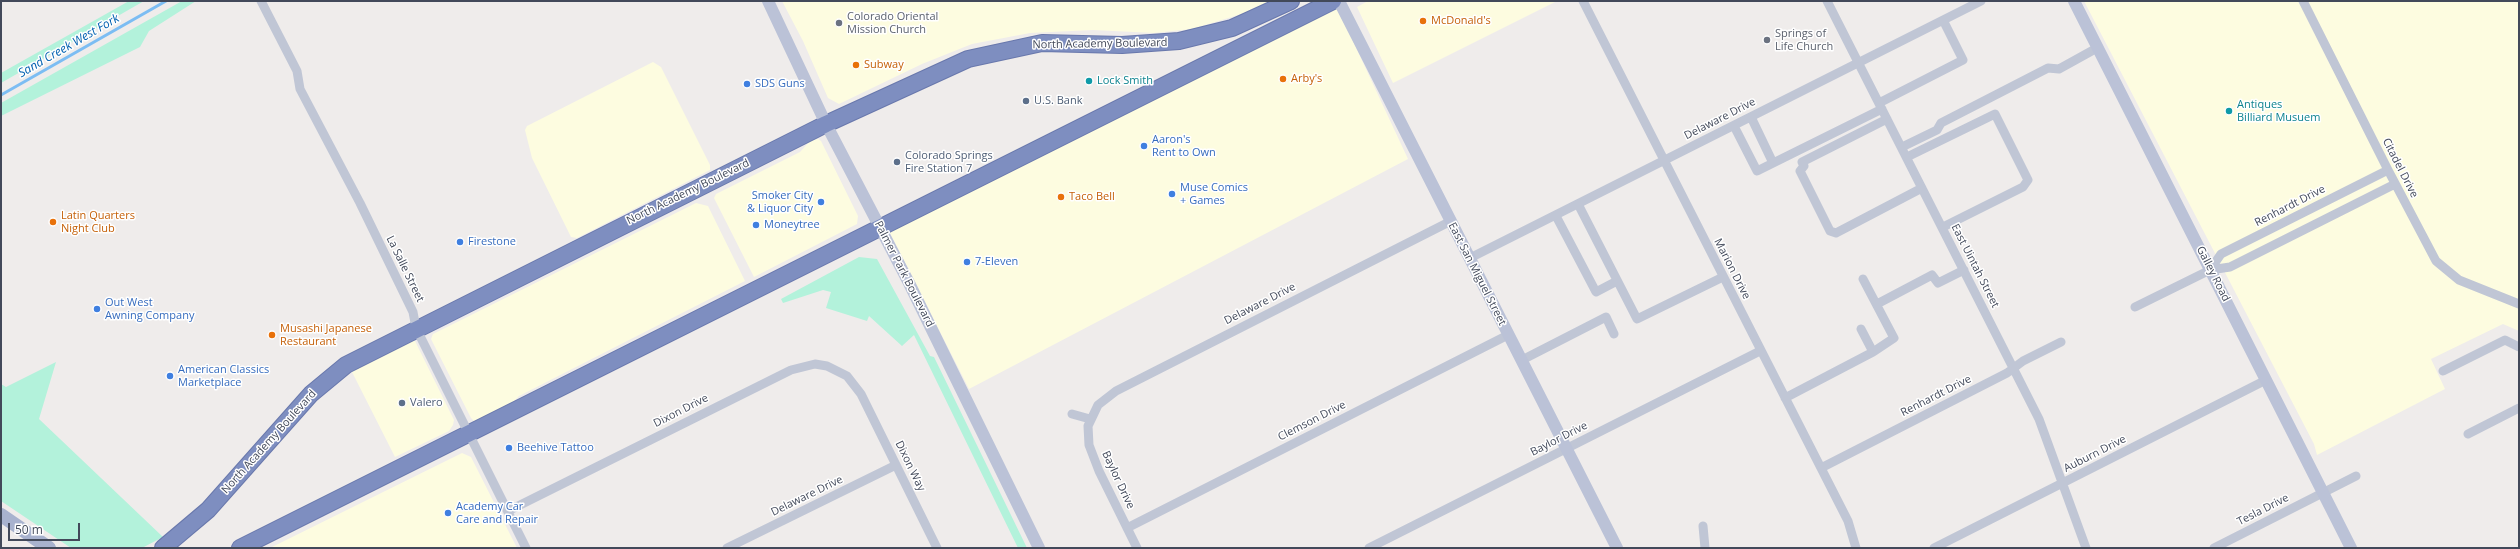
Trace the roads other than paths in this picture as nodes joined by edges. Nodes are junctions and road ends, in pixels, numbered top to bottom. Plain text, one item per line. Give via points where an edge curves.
1 (261, 1) edge
2 (768, 1) edge
3 (1291, 1) edge
4 (1333, 1) edge
5 (1339, 1) edge
6 (1583, 1) edge
7 (1827, 1) edge
8 (1981, 1) edge
9 (2074, 1) edge
10 (2303, 1) edge
11 (1943, 20) junction
12 (2097, 48) junction
13 (1858, 62) junction
14 (1881, 106) junction
15 (1751, 117) junction
16 (1887, 118) junction
17 (826, 124) junction
18 (1734, 126) junction
19 (1902, 147) junction
20 (1906, 157) junction
21 (1664, 162) junction
22 (1773, 163) junction
23 (2388, 170) junction
24 (2395, 184) junction
25 (1922, 188) junction
26 (1578, 204) junction
27 (1556, 216) junction
28 (1450, 221) junction
29 (1943, 227) junction
30 (881, 229) junction
31 (1470, 258) junction
32 (1964, 270) junction
33 (2210, 270) junction
34 (1723, 277) junction
35 (1864, 279) dead end
36 (1617, 281) junction
37 (1877, 304) junction
38 (2519, 304) edge
39 (2135, 307) dead end
40 (416, 328) junction
41 (1861, 329) dead end
42 (1614, 334) dead end
43 (1508, 335) junction
44 (2061, 342) dead end
45 (2519, 347) edge
46 (1760, 351) junction
47 (1873, 352) junction
48 (1522, 360) junction
49 (2014, 368) junction
50 (2443, 371) dead end
51 (2266, 380) junction
52 (861, 394) joint
53 (1785, 398) junction
54 (2519, 408) edge
55 (1072, 414) dead end
56 (1090, 419) junction
57 (469, 434) junction
58 (2468, 434) dead end
59 (1567, 449) junction
60 (896, 465) junction
61 (1821, 468) junction
62 (2356, 476) dead end
63 (2063, 483) junction
64 (2323, 492) junction
65 (508, 511) junction
66 (1, 515) edge
67 (1703, 526) dead end
68 (1127, 528) junction
69 (1618, 547) edge
70 (49, 548) edge
71 (163, 548) edge
72 (240, 548) edge
73 (526, 548) edge
74 (727, 548) edge
75 (937, 548) edge
76 (1039, 548) edge
77 (1137, 548) edge
78 (1369, 548) edge
79 (1705, 548) edge
80 (1856, 548) edge
81 (1934, 548) edge
82 (2086, 548) edge
83 (2214, 548) edge
84 (2351, 548) edge

1 - 40 street, La Salle Street via 297,71 300,89 413,312
2 - 17 main road, Palmer Park Boulevard
3 - 17 highway, North Academy Boulevard via 1232,28 1179,41 1145,44 1042,43 968,59
4 - 30 highway
5 - 28 main road, East San Miguel Street
6 - 21 street, Marion Drive
7 - 13 street, East Uintah Street
8 - 11 street, Delaware Drive
9 - 12 main road, Galley Road
10 - 23 street, Citadel Drive
11 - 13 street, Delaware Drive
11 - 14 street via 1963,60
12 - 19 street via 2058,69 2048,68 1941,123 1937,130
12 - 33 main road, Galley Road
13 - 14 street, East Uintah Street
13 - 15 street, Delaware Drive
14 - 16 street, East Uintah Street
14 - 22 street
15 - 18 street, Delaware Drive
15 - 22 street
16 - 19 street, East Uintah Street
16 - 25 street via 1802,162 1804,166 1800,171 1830,231 1836,233
17 - 30 main road, Palmer Park Boulevard
17 - 40 highway, North Academy Boulevard
18 - 21 street, Delaware Drive
18 - 22 street via 1757,171
19 - 20 street, East Uintah Street
20 - 25 street, East Uintah Street
20 - 29 street via 1995,114 2028,180 2023,187
21 - 26 street, Delaware Drive
21 - 34 street, Marion Drive
23 - 24 street, Citadel Drive
23 - 33 street, Renhardt Drive via 2221,254
24 - 33 street, Renhardt Drive via 2230,267
24 - 38 street, Citadel Drive via 2430,251 2446,272 2472,286
25 - 29 street, East Uintah Street
26 - 27 street, Delaware Drive
26 - 36 street
27 - 31 street, Delaware Drive
27 - 36 street via 1596,292
28 - 31 main road, East San Miguel Street
28 - 56 street, Delaware Drive via 1116,391 1098,405
29 - 32 street, East Uintah Street
30 - 57 highway
30 - 76 main road, Palmer Park Boulevard
31 - 43 main road, East San Miguel Street
32 - 37 street via 1938,283 1932,275
32 - 49 street, East Uintah Street
33 - 39 street, Renhardt Drive
33 - 51 main road, Galley Road
34 - 36 street via 1637,319
34 - 46 street, Marion Drive
35 - 37 street
37 - 47 street via 1894,338
40 - 57 street, La Salle Street
40 - 71 highway, North Academy Boulevard via 346,365 323,382 208,510
41 - 47 street
42 - 48 street via 1606,317
43 - 48 main road, East San Miguel Street
43 - 68 street, Clemson Drive
44 - 49 street, Renhardt Drive
45 - 50 street via 2505,340
46 - 53 street, Marion Drive
46 - 59 street, Baylor Drive
47 - 53 street
48 - 59 main road, East San Miguel Street
49 - 61 street, Renhardt Drive
49 - 63 street, East Uintah Street via 2043,429
51 - 63 street, Auburn Drive
51 - 64 main road, Galley Road
52 - 60 street, Dixon Way
52 - 65 street, Dixon Drive via 847,376 836,369 805,364
53 - 61 street, Marion Drive
54 - 58 street
55 - 56 street
56 - 68 street, Baylor Drive via 1088,434 1093,457
57 - 65 street, La Salle Street
57 - 72 highway
59 - 69 main road, East San Miguel Street
59 - 78 street, Baylor Drive
60 - 74 street, Delaware Drive
60 - 75 street, Dixon Way
61 - 80 street, Marion Drive via 1848,521
62 - 64 street, Tesla Drive
63 - 81 street, Auburn Drive
63 - 82 street, East Uintah Street
64 - 83 street, Tesla Drive
64 - 84 main road, Galley Road
65 - 73 street, La Salle Street
66 - 70 main road
67 - 79 street
68 - 77 street, Baylor Drive

